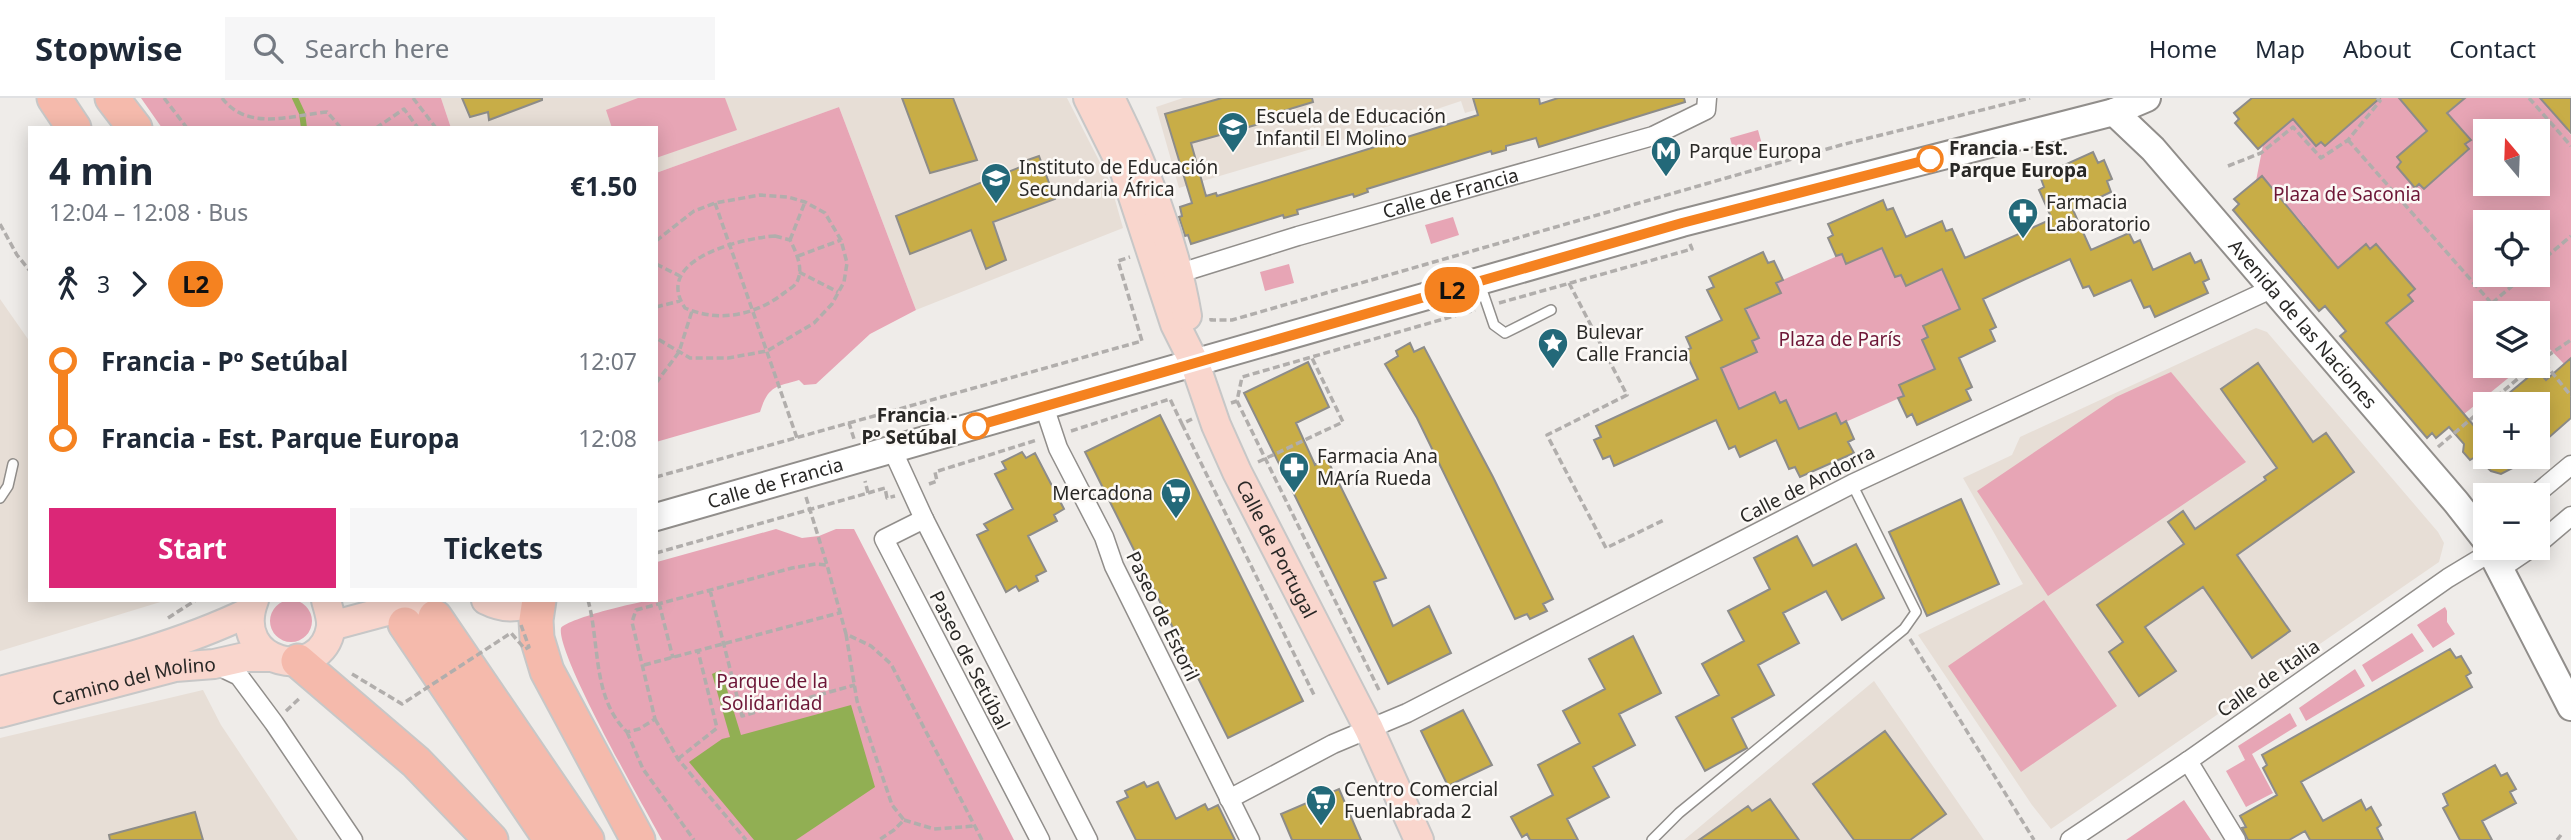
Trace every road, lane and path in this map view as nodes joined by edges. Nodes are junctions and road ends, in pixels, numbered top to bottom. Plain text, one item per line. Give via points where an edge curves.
1 (36, 98) edge
2 (54, 98) edge
3 (92, 98) edge
4 (112, 98) edge
5 (164, 98) edge
6 (222, 98) edge
7 (413, 98) edge
8 (1088, 98) edge
9 (1110, 98) edge
10 (1707, 98) edge
11 (2030, 98) edge
12 (2147, 98) edge
13 (2377, 98) edge
14 (2529, 98) edge
15 (2107, 105) edge
16 (52, 126) edge
17 (73, 126) edge
18 (110, 126) edge
19 (133, 126) edge
20 (185, 126) edge
21 (339, 126) edge
22 (379, 126) edge
23 (414, 126) edge
24 (434, 126) edge
25 (2348, 140) junction
26 (2571, 146) edge
27 (2228, 166) dead end
28 (1673, 195) junction
29 (805, 202) junction
30 (715, 203) junction
31 (1682, 223) junction
32 (0, 224) edge
33 (2571, 236) edge
34 (658, 239) edge
35 (790, 240) junction
36 (841, 240) junction
37 (730, 243) junction
38 (1151, 251) junction
39 (2550, 254) edge
40 (798, 256) junction
41 (658, 265) edge
42 (28, 269) edge
43 (799, 272) junction
44 (1180, 273) junction
45 (680, 276) junction
46 (1569, 283) junction
47 (2510, 287) edge
48 (2271, 289) junction
49 (838, 292) junction
50 (1483, 294) junction
51 (680, 300) junction
52 (2489, 301) edge
53 (2493, 301) edge
54 (658, 306) edge
55 (1207, 309) dead end
56 (754, 310) junction
57 (1551, 310) dead end
58 (692, 311) junction
59 (658, 339) edge
60 (2571, 340) edge
61 (767, 351) junction
62 (679, 352) junction
63 (2550, 352) edge
64 (1311, 356) junction
65 (1195, 364) junction
66 (2550, 372) edge
67 (2519, 378) edge
68 (658, 380) edge
69 (2502, 392) edge
70 (2571, 396) edge
71 (1237, 401) junction
72 (1044, 407) junction
73 (1210, 410) junction
74 (2473, 416) edge
75 (849, 423) dead end
76 (1182, 424) junction
77 (797, 438) dead end
78 (1058, 448) junction
79 (892, 449) junction
80 (1266, 458) junction
81 (2420, 462) junction
82 (13, 464) dead end
83 (2571, 465) edge
84 (1237, 472) junction
85 (800, 477) junction
86 (2549, 483) edge
87 (1852, 484) junction
88 (910, 490) junction
89 (868, 493) dead end
90 (0, 498) edge
91 (658, 516) edge
92 (2571, 516) edge
93 (924, 519) junction
94 (1664, 520) dead end
95 (2473, 526) edge
96 (2550, 534) edge
97 (2473, 558) edge
98 (2497, 560) edge
99 (827, 565) junction
100 (709, 590) junction
101 (193, 602) edge
102 (490, 602) edge
103 (527, 602) edge
104 (589, 602) edge
105 (659, 603) junction
106 (251, 606) edge
107 (328, 607) edge
108 (530, 613) edge
109 (839, 613) junction
110 (423, 614) edge
111 (159, 623) dead end
112 (1904, 629) junction
113 (846, 634) junction
114 (722, 645) junction
115 (698, 651) junction
116 (673, 658) junction
117 (284, 659) junction
118 (214, 664) junction
119 (644, 665) junction
120 (352, 674) dead end
121 (855, 685) junction
122 (1379, 690) dead end
123 (0, 691) edge
124 (1314, 695) dead end
125 (2571, 707) edge
126 (0, 713) edge
127 (655, 719) junction
128 (1369, 729) junction
129 (627, 732) junction
130 (678, 759) junction
131 (2188, 761) junction
132 (1229, 799) junction
133 (904, 820) junction
134 (975, 826) junction
135 (2561, 835) dead end
136 (353, 840) edge
137 (491, 840) edge
138 (551, 840) edge
139 (587, 840) edge
140 (638, 840) edge
141 (694, 840) edge
142 (746, 840) edge
143 (879, 840) edge
144 (982, 840) edge
145 (1040, 840) edge
146 (1088, 840) edge
147 (1250, 840) edge
148 (1419, 840) edge
149 (1652, 840) edge
150 (2034, 840) edge
151 (2070, 840) edge
152 (2236, 840) edge
153 (2557, 840) edge

1 - 16 highway
2 - 17 highway
3 - 18 highway
4 - 19 highway
5 - 20 path
6 - 21 path via 249,117 327,112
7 - 24 path
8 - 38 main road via 1125,172
9 - 44 main road via 1142,162
10 - 44 street, Calle de Francia via 1706,110 1653,136
11 - 28 path via 1841,145
12 - 15 main road, Calle de Francia
13 - 25 path via 2380,101
14 - 26 path
15 - 31 main road, Calle de Francia
15 - 48 main road, Avenida de las Naciones via 2154,149
22 - 23 path via 404,109
25 - 27 path via 2321,158 2293,127 2261,153
25 - 52 path
28 - 31 path
28 - 55 path via 1232,320 1211,320
29 - 30 path via 760,195
29 - 35 path
29 - 36 path via 825,213
30 - 34 path via 694,211
30 - 37 path
31 - 46 path via 1692,250
31 - 50 main road, Calle de Francia
32 - 42 path
33 - 39 path
35 - 37 path via 775,236
35 - 40 path
36 - 40 path
36 - 49 path via 847,263
37 - 45 path via 703,254
37 - 56 path
38 - 65 main road via 1175,324
38 - 75 path via 1118,261 1142,341
40 - 43 path
41 - 45 path
43 - 49 path
43 - 56 path via 797,284
44 - 65 main road
45 - 51 path
46 - 50 path
46 - 94 path via 1627,395 1547,435 1606,548
47 - 53 path
48 - 81 main road, Avenida de las Naciones
48 - 87 street, Calle de Andorra
49 - 61 path via 814,323
50 - 57 lane via 1494,325 1505,332
50 - 64 path
50 - 65 main road, Calle de Francia
51 - 54 path
51 - 58 path
56 - 58 path via 736,316
56 - 61 path
58 - 62 path
59 - 62 path
60 - 63 path
61 - 62 path via 728,358 690,358
61 - 77 path
62 - 68 path
64 - 71 path via 1242,377
64 - 80 path via 1343,422
65 - 72 main road, Calle de Francia
65 - 73 main road, Calle de Portugal
66 - 70 path
67 - 69 path
71 - 73 path
71 - 80 path
72 - 78 street, Paseo de Estoril
72 - 79 main road, Calle de Francia
73 - 76 path
73 - 84 main road, Calle de Portugal
74 - 81 path
76 - 78 path via 1170,399 1070,432 1072,442
76 - 124 path
78 - 88 path via 1045,454 1038,440 935,472 937,481
78 - 132 street, Paseo de Estoril
79 - 85 main road, Calle de Francia
79 - 88 street, Paseo de Setúbal
80 - 84 path
80 - 122 path
81 - 95 main road, Avenida de las Naciones
82 - 90 lane
83 - 86 street
84 - 128 main road, Calle de Portugal
85 - 91 main road, Calle de Francia
85 - 99 path
87 - 112 lane via 1916,612
87 - 128 street, Calle de Andorra
88 - 89 path via 887,498 885,488
88 - 93 street, Paseo de Setúbal
92 - 96 street
93 - 145 street, Paseo de Setúbal via 884,539
93 - 146 street, Paseo de Setúbal
97 - 131 street, Calle de Italia
98 - 125 main road, Avenida de las Naciones
99 - 100 path via 792,568
99 - 109 path
100 - 105 path
100 - 114 path
101 - 111 path
102 - 103 main road via 512,607
104 - 129 path via 605,696
105 - 116 path
105 - 119 path via 634,613 632,622
106 - 117 main road via 249,630 256,646
106 - 123 main road, Camino del Molino via 209,631 168,646
107 - 110 main road
107 - 117 main road via 326,642 314,655
108 - 120 path, bridge via 529,648 510,633 402,704
108 - 140 highway via 536,620 547,671
109 - 113 path
109 - 114 path
110 - 138 highway
110 - 139 highway
112 - 149 lane
112 - 150 path
113 - 121 path
113 - 134 path via 872,646 891,664
114 - 115 path
114 - 121 path via 742,716
115 - 116 path
115 - 130 path via 717,728
116 - 119 path
117 - 118 main road, Camino del Molino via 245,657
117 - 137 highway via 416,762
118 - 126 main road, Camino del Molino via 175,667
118 - 136 street via 239,676
119 - 127 path
121 - 133 path via 892,805
127 - 129 path
127 - 130 path
128 - 132 street
128 - 148 main road, Calle de Portugal
129 - 141 path via 643,769
130 - 142 path
131 - 151 street, Calle de Italia
131 - 152 street
132 - 147 street, Paseo de Estoril
133 - 134 path via 934,829
133 - 143 path
134 - 144 path
135 - 153 path

